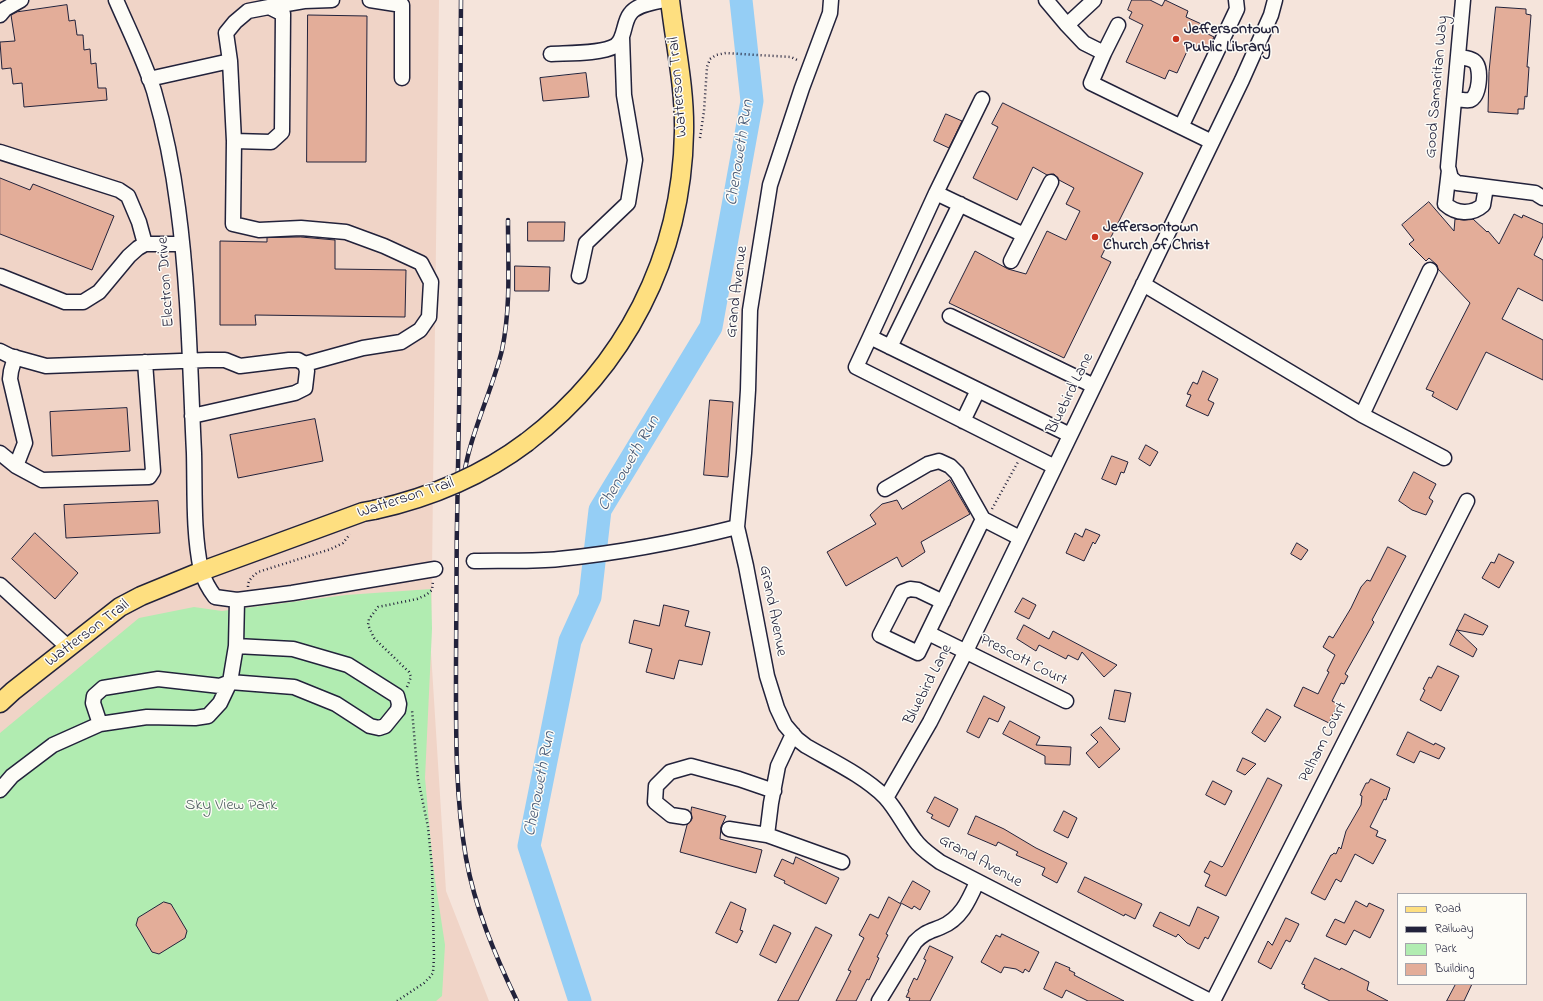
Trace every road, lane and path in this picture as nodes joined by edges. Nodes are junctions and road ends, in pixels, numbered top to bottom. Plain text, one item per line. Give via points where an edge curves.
1 (21, 0) edge
2 (116, 0) edge
3 (332, 0) edge
4 (370, 0) edge
5 (663, 0) edge
6 (670, 0) edge
7 (831, 0) edge
8 (1046, 0) edge
9 (1094, 0) edge
10 (1236, 0) edge
11 (1275, 0) edge
12 (1463, 0) edge
13 (269, 7) junction
14 (0, 15) edge
15 (1067, 24) junction
16 (1118, 25) dead end
17 (622, 37) junction
18 (726, 53) dead end
19 (1104, 53) junction
20 (551, 54) dead end
21 (1458, 56) junction
22 (784, 57) dead end
23 (230, 61) junction
24 (402, 78) dead end
25 (149, 79) junction
26 (982, 98) dead end
27 (1454, 99) junction
28 (1181, 127) junction
29 (234, 140) junction
30 (1212, 142) junction
31 (0, 152) edge
32 (1449, 170) junction
33 (1051, 182) dead end
34 (1486, 187) junction
35 (936, 193) junction
36 (1543, 198) edge
37 (960, 204) junction
38 (1024, 235) junction
39 (145, 244) junction
40 (182, 244) junction
41 (1011, 261) dead end
42 (1430, 270) dead end
43 (0, 276) edge
44 (579, 276) dead end
45 (1144, 284) junction
46 (950, 316) dead end
47 (870, 337) junction
48 (890, 347) junction
49 (0, 351) edge
50 (15, 357) junction
51 (190, 361) junction
52 (145, 362) junction
53 (305, 364) junction
54 (1094, 386) junction
55 (978, 390) junction
56 (1362, 415) junction
57 (192, 416) junction
58 (963, 421) junction
59 (1070, 435) junction
60 (1024, 451) junction
61 (0, 452) edge
62 (1444, 458) dead end
63 (16, 466) junction
64 (1055, 467) junction
65 (885, 489) dead end
66 (1467, 502) dead end
67 (985, 520) junction
68 (737, 528) junction
69 (355, 531) dead end
70 (1020, 538) junction
71 (474, 561) dead end
72 (435, 569) joint
73 (202, 571) junction
74 (0, 585) edge
75 (242, 599) junction
76 (943, 602) junction
77 (928, 633) junction
78 (236, 646) junction
79 (68, 648) junction
80 (966, 651) junction
81 (230, 682) junction
82 (408, 693) dead end
83 (1066, 701) dead end
84 (0, 702) edge
85 (411, 706) dead end
86 (100, 724) junction
87 (793, 734) junction
88 (0, 790) edge
89 (774, 791) junction
90 (886, 798) junction
91 (684, 817) dead end
92 (729, 829) dead end
93 (768, 835) junction
94 (842, 862) dead end
95 (977, 882) junction
96 (397, 1001) edge
97 (879, 1001) edge
98 (1212, 1001) edge

1 - 14 street
2 - 25 street, Electron Drive
3 - 13 street via 304,1
4 - 24 street via 402,4
5 - 17 street via 641,6 630,13
6 - 73 main road, Watterson Trail, bridge via 683,102 684,131 678,199 671,232 660,264 638,313 614,354 593,380 570,405 527,442 490,467 463,481 396,505 363,512
7 - 68 street, Grand Avenue via 830,13 770,185 750,310 744,453
8 - 15 street
9 - 15 street
10 - 28 street via 1237,9
11 - 30 street, Bluebird Lane via 1258,44
12 - 21 street, Good Samaritan Way
13 - 23 street via 248,11 234,22 226,33
13 - 29 street via 283,14 282,132 271,142
15 - 19 street via 1084,43
16 - 19 street
17 - 20 street via 616,46 605,50
17 - 44 street via 624,96 634,160 628,203 586,243
18 - 22 path
19 - 28 street via 1091,83
21 - 27 street, Good Samaritan Way
21 - 27 street via 1475,62 1479,69 1478,90 1476,96 1469,100
23 - 25 street
23 - 29 street
25 - 40 street, Electron Drive via 166,138
26 - 35 street
27 - 32 street, Good Samaritan Way
28 - 30 street
29 - 53 street via 233,224 258,230 301,228 346,232 420,263 431,282 429,317 420,330 401,342 363,348
30 - 45 street, Bluebird Lane
31 - 39 street via 119,190 128,196
32 - 34 street, Good Samaritan Way via 1451,178 1457,183
32 - 34 street via 1445,204 1461,213 1477,210 1484,205
33 - 38 street
34 - 36 street, Good Samaritan Way via 1535,193
35 - 37 street
35 - 47 street
37 - 38 street
37 - 48 street
38 - 41 street
39 - 40 street
39 - 43 street via 129,256 99,292 83,302 65,302
40 - 51 street, Electron Drive
42 - 56 street
45 - 54 street, Bluebird Lane
45 - 56 street
46 - 54 street
47 - 48 street
47 - 58 street via 856,367
48 - 55 street
49 - 50 street
50 - 52 street via 46,366
50 - 63 street via 10,379 26,443
51 - 52 street
51 - 53 street via 225,360 240,366 298,360
51 - 57 street, Electron Drive
52 - 63 street via 153,471 149,477 42,480
53 - 57 street via 305,388 295,393
54 - 59 street, Bluebird Lane
55 - 58 street
55 - 59 street
56 - 62 street
57 - 73 street, Electron Drive via 196,538
58 - 60 street
59 - 64 street, Bluebird Lane
60 - 64 street
60 - 67 path
61 - 63 street
64 - 70 street, Bluebird Lane
65 - 67 street via 928,464 939,461 957,473
66 - 98 street, Pelham Court
67 - 70 street
67 - 76 street
68 - 71 street via 686,540 608,553 558,559
68 - 87 street, Grand Avenue via 767,676 776,708
69 - 75 path via 343,543 331,549 258,572 248,582
70 - 80 street, Bluebird Lane
72 - 75 street
72 - 82 path via 432,590 426,595 378,607 369,619 368,625 374,638 409,672 411,677 407,686
73 - 75 street, Electron Drive via 215,597
73 - 79 main road, Watterson Trail via 140,596 120,607
74 - 79 street
75 - 78 street
76 - 77 street
76 - 77 street via 918,590 902,592 880,635 918,653
77 - 80 street, Prescott Court
78 - 81 street
78 - 81 street via 293,649 348,665 396,696 399,704 398,710 379,728 370,726 336,704 294,687
79 - 84 main road, Watterson Trail
80 - 83 street, Prescott Court
80 - 90 street, Bluebird Lane via 930,722
81 - 86 street via 220,703 208,716 147,718
81 - 86 street via 220,686 158,679 103,688 94,696 93,703
85 - 96 path via 418,779 428,827 432,867 434,956 433,973 430,977
86 - 88 street via 53,745 12,776
87 - 89 street via 778,766
87 - 90 street, Grand Avenue via 806,746 874,786
89 - 91 street via 691,766 670,772 656,786 655,802 671,815
89 - 93 street
90 - 95 street, Grand Avenue via 896,809 915,841 926,852
92 - 93 street
93 - 94 street
95 - 97 street via 964,908 951,922 923,934 915,942
95 - 98 street, Grand Avenue

